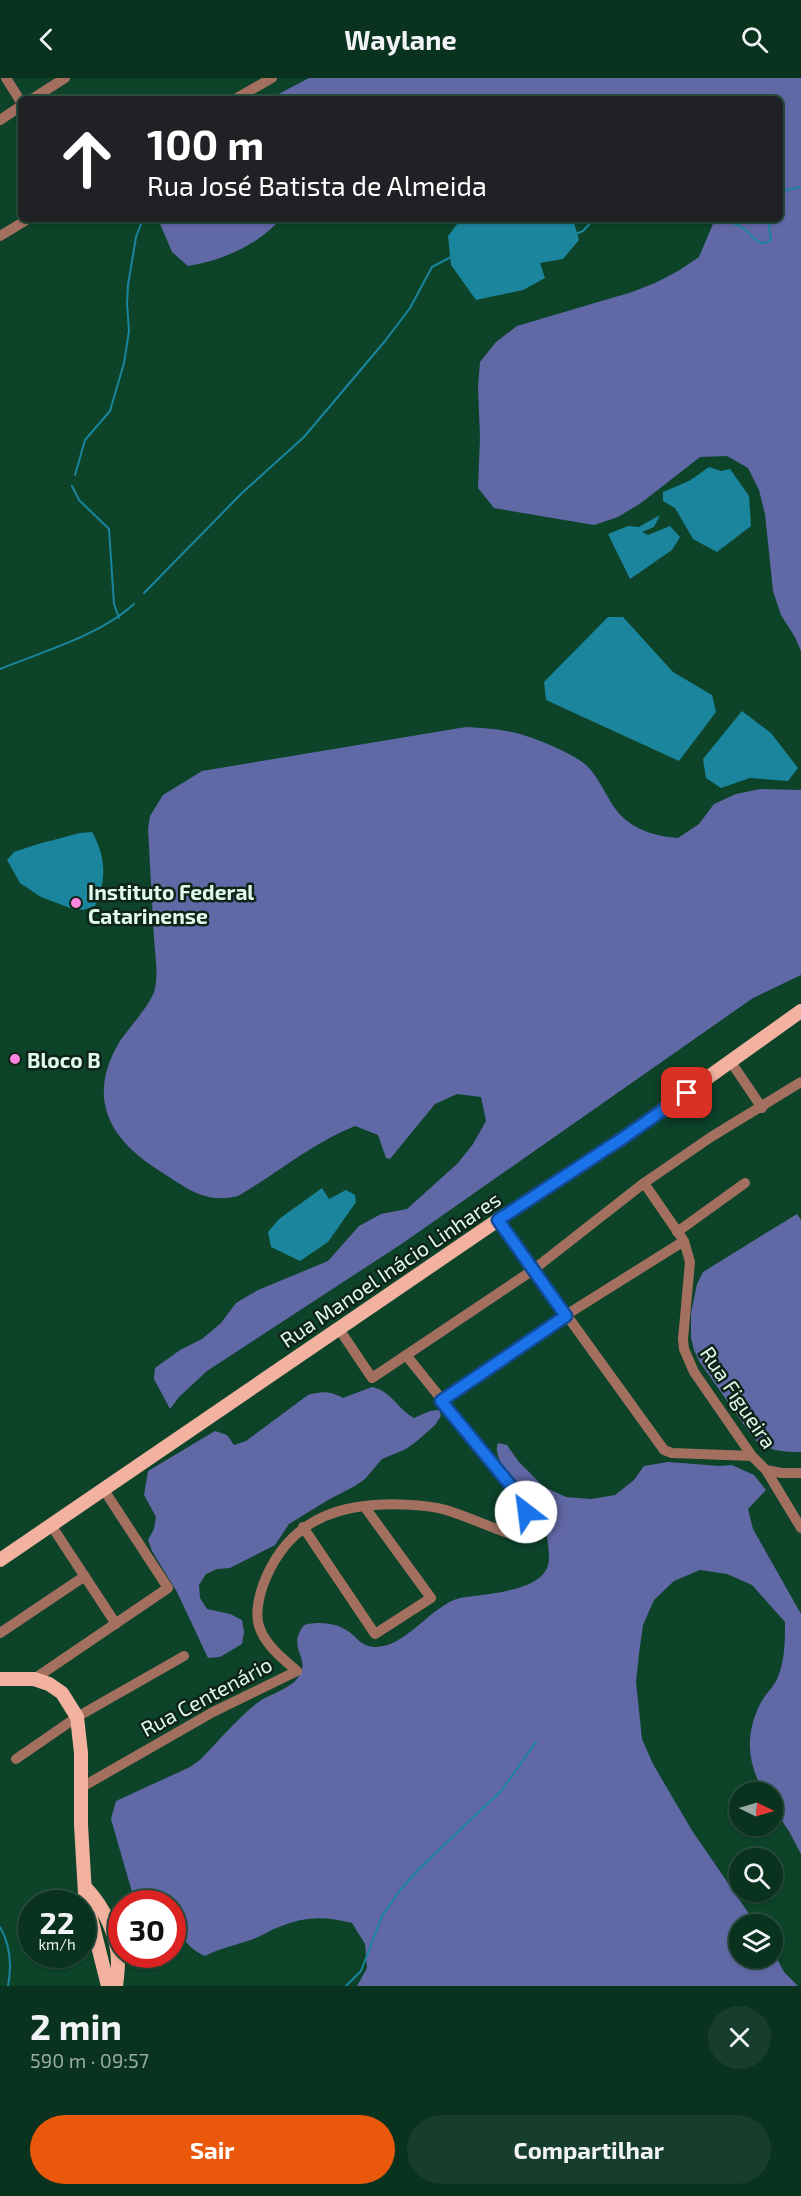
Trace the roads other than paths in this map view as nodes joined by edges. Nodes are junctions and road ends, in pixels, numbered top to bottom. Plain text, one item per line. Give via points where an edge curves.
1 (6, 78) edge
2 (65, 78) edge
3 (272, 78) edge
4 (37, 96) edge
5 (240, 96) edge
6 (18, 99) edge
7 (18, 106) edge
8 (0, 120) edge
9 (23, 222) edge
10 (0, 236) edge
11 (801, 1011) edge
12 (731, 1062) junction
13 (801, 1082) edge
14 (762, 1108) junction
15 (644, 1183) junction
16 (745, 1183) dead end
17 (498, 1220) junction
18 (681, 1236) junction
19 (533, 1270) junction
20 (566, 1316) junction
21 (339, 1329) junction
22 (406, 1355) junction
23 (441, 1401) junction
24 (752, 1456) junction
25 (766, 1470) junction
26 (801, 1473) edge
27 (104, 1490) junction
28 (364, 1506) junction
29 (51, 1525) junction
30 (303, 1527) junction
31 (801, 1528) edge
32 (0, 1560) edge
33 (85, 1576) junction
34 (116, 1624) junction
35 (0, 1633) edge
36 (184, 1656) dead end
37 (0, 1678) edge
38 (34, 1679) junction
39 (77, 1717) junction
40 (15, 1759) dead end
41 (82, 1787) junction
42 (86, 1888) joint
43 (108, 1924) edge
44 (96, 1941) edge
45 (108, 1960) edge
46 (101, 1961) junction
47 (117, 1968) edge
48 (108, 1986) edge
49 (116, 1986) edge

1 - 6 street
2 - 4 street
3 - 5 street
7 - 8 street
9 - 10 street
11 - 12 main road, Rua Manoel Inácio Linhares
12 - 14 street
12 - 17 main road, Rua Manoel Inácio Linhares
13 - 14 street
14 - 15 street
15 - 18 street, Rua Figueira
15 - 19 street
16 - 18 street
17 - 19 street
17 - 21 main road, Rua Manoel Inácio Linhares
18 - 20 street
18 - 24 street, Rua Figueira via 690,1262 684,1349 694,1372
19 - 20 street
19 - 22 street
20 - 23 street
20 - 24 street via 664,1450
21 - 22 street via 372,1378
21 - 27 main road, Rua Manoel Inácio Linhares
22 - 23 street
23 - 28 street, Rua Centenário via 521,1500 526,1518 520,1532 510,1534 443,1509
24 - 25 street, Rua Figueira
25 - 26 street
25 - 31 street, Rua Figueira
27 - 29 main road, Rua Manoel Inácio Linhares
27 - 34 street via 168,1588
28 - 30 street, Rua Centenário via 326,1515
28 - 30 street via 431,1598 375,1634
29 - 32 main road, Rua Manoel Inácio Linhares
29 - 33 street
30 - 41 street, Rua Centenário via 270,1567 258,1608 265,1638 297,1671 213,1712
33 - 34 street
33 - 35 street
34 - 38 street
36 - 39 street
37 - 38 main road
38 - 39 main road via 62,1693
39 - 40 street
39 - 41 main road
41 - 42 main road
42 - 43 main road
44 - 46 main road
45 - 46 main road
46 - 48 main road
47 - 49 main road

